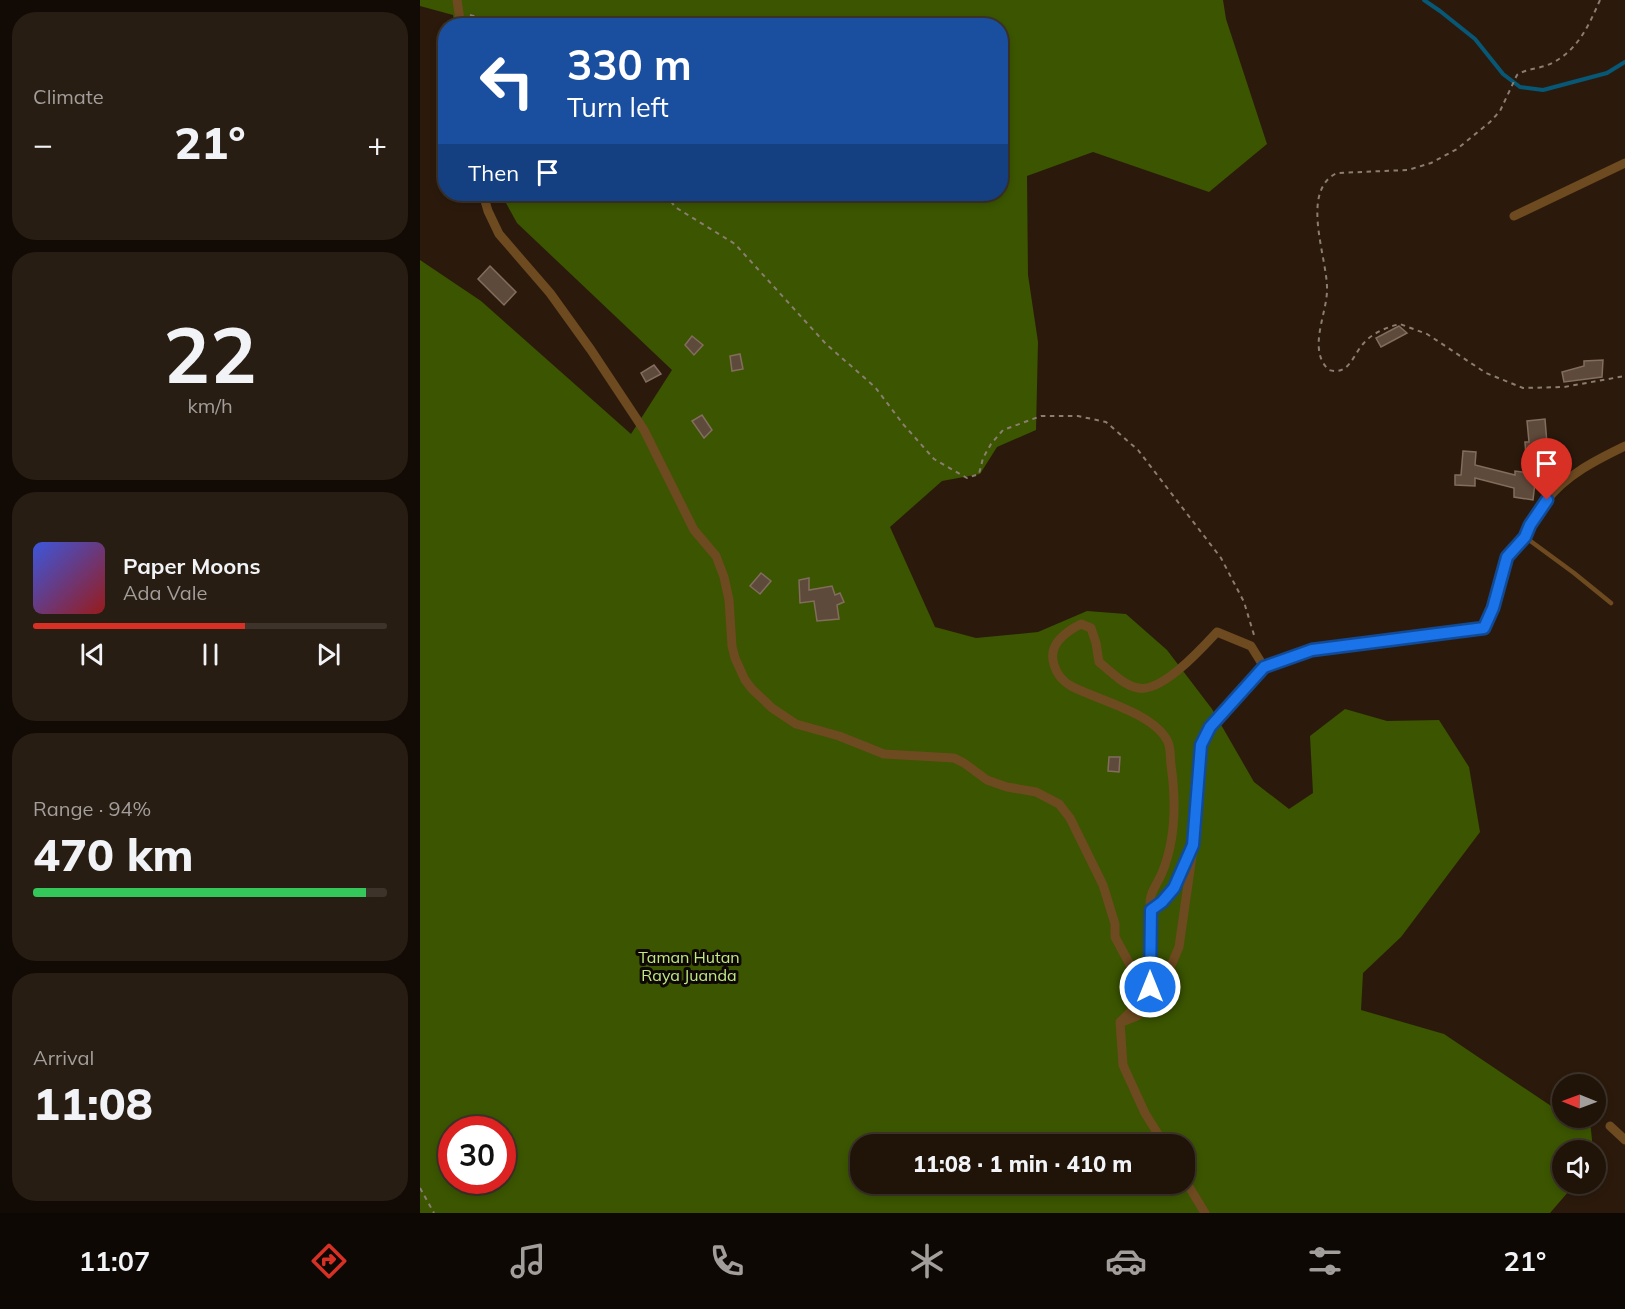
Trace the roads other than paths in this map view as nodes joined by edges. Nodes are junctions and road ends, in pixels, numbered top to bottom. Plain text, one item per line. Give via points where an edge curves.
1 (457, 0) edge
2 (459, 18) edge
3 (1625, 163) edge
4 (485, 201) edge
5 (1514, 216) dead end
6 (1625, 446) edge
7 (1525, 537) junction
8 (1611, 603) dead end
9 (1264, 667) junction
10 (1193, 845) junction
11 (1151, 910) junction
12 (1147, 996) junction
13 (1120, 1022) junction
14 (1610, 1126) dead end
15 (1158, 1134) edge
16 (1625, 1140) edge
17 (1193, 1194) edge
18 (1204, 1213) edge

1 - 2 street
3 - 5 street
4 - 12 street via 499,234 550,293 644,430 694,530 716,556 729,600 732,646 745,680 772,708 796,724 884,754 954,758 987,780 1036,792 1059,804 1103,885 1115,937
6 - 7 street via 1566,480 1547,500
7 - 8 lane
7 - 9 street via 1507,557 1484,628 1312,650
9 - 10 street via 1210,727 1201,745
9 - 11 street via 1251,646 1217,632 1163,681 1137,688 1099,662 1091,628 1081,624 1057,641 1052,656 1056,673 1069,685 1143,718 1161,731 1168,743 1174,788 1173,834 1149,901
10 - 11 street via 1174,888
10 - 13 street via 1179,947 1153,1002 1137,1016
11 - 12 street
12 - 13 street
13 - 15 street via 1123,1065
14 - 16 street
17 - 18 street

